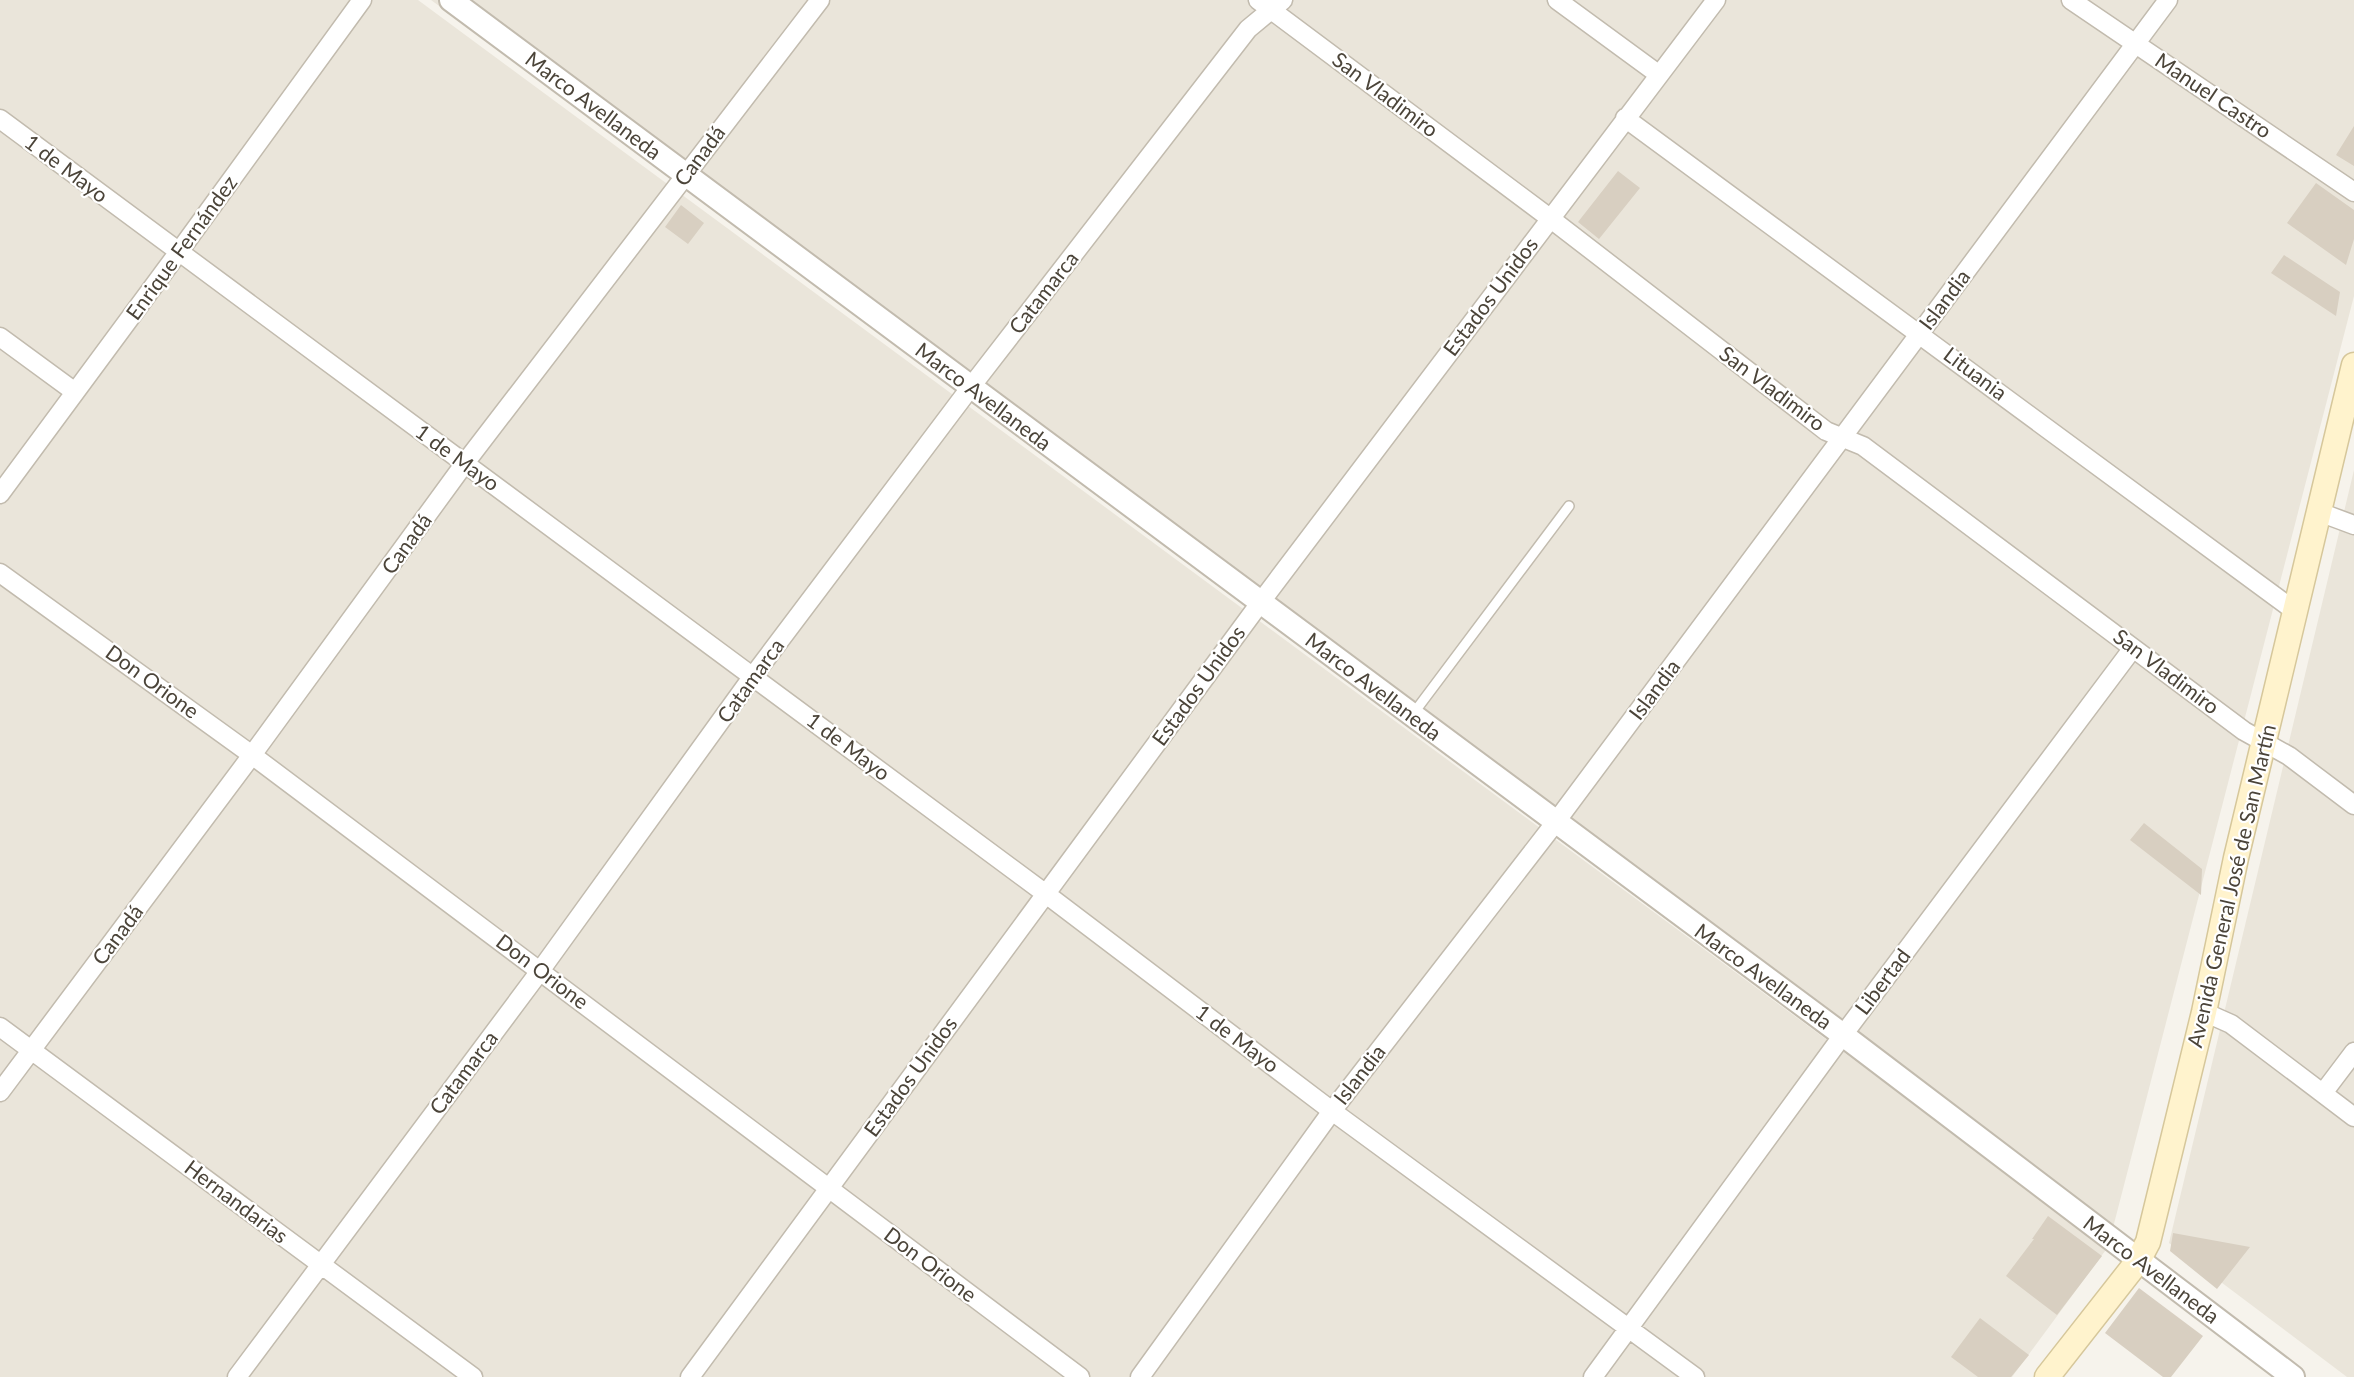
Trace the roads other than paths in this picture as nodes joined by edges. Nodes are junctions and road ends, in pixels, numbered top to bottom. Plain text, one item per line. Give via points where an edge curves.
1 (362, 0) edge
2 (451, 0) edge
3 (820, 0) edge
4 (1557, 0) edge
5 (1716, 0) edge
6 (2071, 0) edge
7 (2168, 0) edge
8 (1271, 3) edge
9 (2136, 44) junction
10 (1658, 74) junction
11 (1625, 118) junction
12 (0, 119) edge
13 (686, 175) junction
14 (2354, 192) edge
15 (1551, 219) junction
16 (178, 253) junction
17 (1920, 333) junction
18 (0, 337) edge
19 (2354, 365) edge
20 (970, 388) junction
21 (75, 392) junction
22 (1844, 438) junction
23 (465, 463) junction
24 (0, 494) edge
25 (1569, 506) dead end
26 (2319, 512) junction
27 (2354, 525) edge
28 (0, 573) edge
29 (1260, 603) junction
30 (2295, 611) junction
31 (2133, 648) junction
32 (753, 676) junction
33 (1412, 716) junction
34 (2264, 744) junction
35 (252, 755) junction
36 (2354, 805) edge
37 (1556, 823) junction
38 (1046, 894) junction
39 (540, 971) junction
40 (2204, 1012) junction
41 (0, 1027) edge
42 (1843, 1035) junction
43 (32, 1050) junction
44 (2354, 1052) edge
45 (0, 1092) edge
46 (2323, 1093) junction
47 (1332, 1111) junction
48 (2354, 1117) edge
49 (829, 1188) junction
50 (2138, 1261) junction
51 (321, 1265) junction
52 (1629, 1328) junction
53 (237, 1377) edge
54 (472, 1377) edge
55 (690, 1377) edge
56 (1080, 1377) edge
57 (1140, 1377) edge
58 (1593, 1377) edge
59 (1695, 1377) edge
60 (2047, 1377) edge
61 (2293, 1377) edge

1 - 16 street, Enrique Fernández
2 - 13 street, Marco Avellaneda
3 - 13 street, Canadá
4 - 10 street
5 - 10 street, Estados Unidos
6 - 9 street, Manuel Castro
7 - 9 street, Islandia
8 - 15 street, San Vladimiro
8 - 20 street, Catamarca
9 - 14 street, Manuel Castro
9 - 17 street, Islandia
10 - 11 street, Estados Unidos
11 - 15 street, Estados Unidos
11 - 17 street, Lituania
12 - 16 street, 1 de Mayo
13 - 20 street, Marco Avellaneda
13 - 23 street, Canadá
15 - 22 street, San Vladimiro via 1826,431
15 - 29 street, Estados Unidos
16 - 21 street, Enrique Fernández
16 - 23 street, 1 de Mayo
17 - 22 street, Islandia
17 - 30 street, Lituania
18 - 21 street
19 - 26 main road, Avenida General José de San Martín
20 - 29 street, Marco Avellaneda
20 - 32 street, Catamarca
21 - 24 street, Enrique Fernández
22 - 31 street, San Vladimiro via 1863,446
22 - 37 street, Islandia
23 - 32 street, 1 de Mayo
23 - 35 street, Canadá
25 - 33 lane
26 - 27 street
26 - 30 main road, Avenida General José de San Martín
28 - 35 street, Don Orione
29 - 33 street, Marco Avellaneda
29 - 38 street, Estados Unidos
30 - 34 main road, Avenida General José de San Martín
31 - 34 street, San Vladimiro
31 - 42 street, Libertad
32 - 38 street, 1 de Mayo
32 - 39 street, Catamarca
33 - 37 street, Marco Avellaneda
34 - 36 street, San Vladimiro via 2289,756
34 - 40 main road, Avenida General José de San Martín
35 - 39 street, Don Orione
35 - 43 street, Canadá
37 - 42 street, Marco Avellaneda
37 - 47 street, Islandia
38 - 47 street, 1 de Mayo
38 - 49 street, Estados Unidos
39 - 49 street, Don Orione
39 - 51 street, Catamarca
40 - 46 street via 2231,1024
40 - 50 main road, Avenida General José de San Martín via 2154,1220
41 - 43 street, Hernandarias
42 - 50 street, Marco Avellaneda
42 - 52 street, Libertad
43 - 45 street, Canadá
43 - 51 street, Hernandarias
44 - 46 street
46 - 48 street
47 - 52 street, 1 de Mayo
47 - 57 street, Islandia
49 - 55 street, Estados Unidos
49 - 56 street, Don Orione
50 - 60 main road, Avenida General José de San Martín
50 - 61 street, Marco Avellaneda
51 - 53 street, Catamarca
51 - 54 street, Hernandarias
52 - 58 street, Libertad
52 - 59 street, 1 de Mayo

